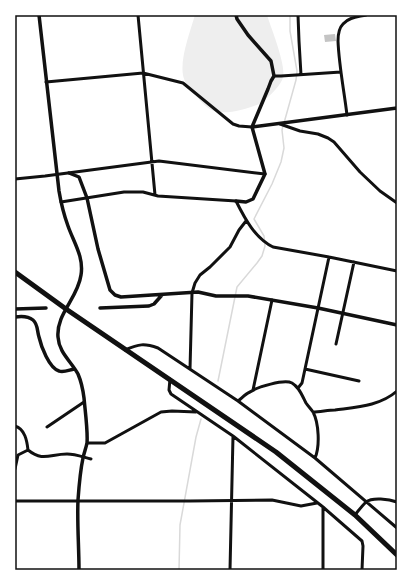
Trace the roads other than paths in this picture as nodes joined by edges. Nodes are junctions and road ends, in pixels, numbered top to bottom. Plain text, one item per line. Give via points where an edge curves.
1 (38, 15) edge
2 (138, 15) edge
3 (236, 15) edge
4 (298, 15) edge
5 (366, 15) edge
6 (143, 72) junction
7 (341, 72) junction
8 (301, 75) junction
9 (274, 76) junction
10 (46, 82) junction
11 (397, 108) edge
12 (347, 115) junction
13 (280, 124) junction
14 (252, 127) junction
15 (152, 162) junction
16 (69, 173) junction
17 (57, 174) junction
18 (265, 174) junction
19 (15, 179) edge
20 (155, 195) junction
21 (87, 198) junction
22 (61, 202) junction
23 (236, 202) junction
24 (397, 203) edge
25 (246, 221) junction
26 (328, 257) junction
27 (354, 262) junction
28 (397, 270) edge
29 (15, 272) edge
30 (15, 276) edge
31 (28, 282) junction
32 (192, 293) junction
33 (162, 295) junction
34 (272, 300) junction
35 (46, 308) dead end
36 (100, 308) dead end
37 (318, 308) junction
38 (15, 309) edge
39 (66, 309) junction
40 (343, 314) junction
41 (15, 317) edge
42 (397, 326) edge
43 (336, 344) dead end
44 (125, 350) junction
45 (74, 369) junction
46 (190, 369) junction
47 (305, 369) junction
48 (170, 379) junction
49 (359, 381) dead end
50 (298, 388) junction
51 (253, 390) junction
52 (397, 391) edge
53 (238, 401) junction
54 (84, 402) junction
55 (198, 412) junction
56 (313, 412) junction
57 (15, 426) edge
58 (47, 427) dead end
59 (233, 436) junction
60 (87, 443) junction
61 (28, 450) junction
62 (83, 457) junction
63 (316, 458) junction
64 (91, 459) dead end
65 (15, 469) edge
66 (232, 500) junction
67 (15, 501) edge
68 (78, 501) junction
69 (317, 502) junction
70 (366, 502) junction
71 (397, 502) edge
72 (323, 507) junction
73 (355, 515) junction
74 (397, 528) edge
75 (397, 556) edge
76 (79, 570) edge
77 (230, 570) edge
78 (323, 570) edge
79 (362, 570) edge

1 - 10 street
2 - 6 street
3 - 9 street via 248,35 271,61
4 - 8 street
5 - 7 street via 351,18 340,30 338,40
6 - 10 street
6 - 14 street via 183,83 233,124
6 - 15 street
7 - 8 street
7 - 12 street
8 - 9 street
9 - 14 street
10 - 17 street
11 - 12 street
12 - 13 street
13 - 14 street
13 - 24 street via 318,134 334,142 360,172
14 - 18 street
15 - 16 street
15 - 18 street
15 - 20 street
16 - 17 street
16 - 21 street via 79,177
17 - 19 street
17 - 22 street
18 - 23 street via 253,199
20 - 21 street via 124,192
20 - 23 street
21 - 22 street
21 - 33 street via 110,290 121,297
22 - 39 street via 82,270 76,291
23 - 25 street
25 - 26 street via 274,247
25 - 32 street via 230,247 200,274
26 - 27 street
26 - 37 street
27 - 28 street
27 - 40 street
29 - 31 highway
30 - 31 highway
31 - 39 highway
32 - 33 street
32 - 34 street
32 - 46 street
33 - 36 street via 149,306
34 - 37 street
34 - 51 street
35 - 38 street
37 - 40 street
37 - 47 street
39 - 44 highway
39 - 45 street via 59,322 58,338 62,352
40 - 42 street
40 - 43 street
41 - 45 street via 28,317 34,320 42,348 53,367 63,372
44 - 46 street via 147,344 158,348
44 - 48 highway
45 - 54 street via 80,379
46 - 53 street
47 - 49 street
47 - 50 street via 302,383
48 - 55 street via 171,394
48 - 73 highway via 276,452
50 - 51 street via 291,382 285,382
50 - 56 street
51 - 53 street
52 - 56 street via 368,406
53 - 63 street
54 - 58 street
54 - 60 street
55 - 59 street
55 - 60 street via 161,412 105,443
56 - 63 street via 319,445
57 - 61 street via 25,434
59 - 66 street
59 - 69 street
60 - 62 street
61 - 62 street via 40,457 69,454
61 - 65 street via 18,455
62 - 64 street
62 - 68 street
63 - 70 street
66 - 68 street
66 - 69 street via 272,500 301,506
66 - 77 street
67 - 68 street
68 - 76 street
69 - 72 street
70 - 71 street via 388,499
70 - 73 street
70 - 74 street
72 - 78 street
72 - 79 street via 362,541
73 - 75 highway

